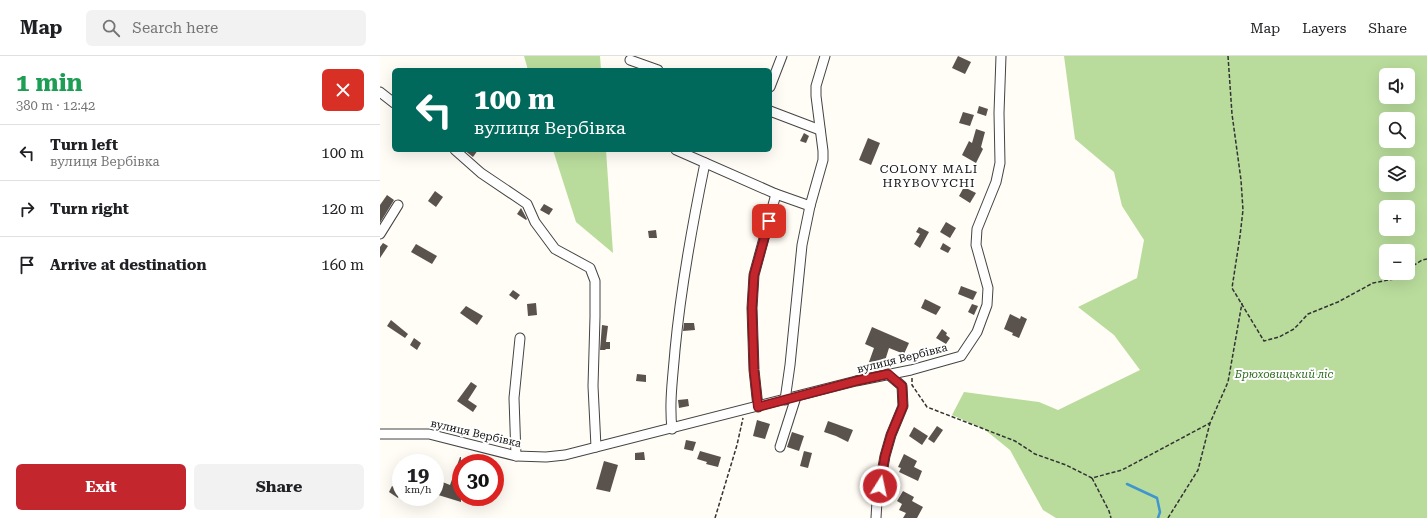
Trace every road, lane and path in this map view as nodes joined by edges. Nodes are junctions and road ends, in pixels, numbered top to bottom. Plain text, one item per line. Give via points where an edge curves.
1 (782, 56) edge
2 (825, 56) edge
3 (1001, 56) edge
4 (1228, 56) edge
5 (630, 60) dead end
6 (652, 68) edge
7 (772, 82) edge
8 (380, 92) edge
9 (392, 101) edge
10 (772, 112) edge
11 (820, 130) junction
12 (457, 152) edge
13 (680, 152) edge
14 (705, 163) junction
15 (776, 194) junction
16 (398, 205) dead end
17 (810, 206) junction
18 (380, 234) edge
19 (1427, 259) edge
20 (1415, 264) edge
21 (1389, 280) edge
22 (1242, 303) junction
23 (520, 338) dead end
24 (888, 374) junction
25 (912, 385) dead end
26 (796, 397) junction
27 (785, 400) junction
28 (758, 407) junction
29 (745, 410) junction
30 (1210, 423) junction
31 (672, 429) junction
32 (380, 434) edge
33 (596, 447) junction
34 (780, 447) dead end
35 (516, 456) junction
36 (1092, 478) junction
37 (715, 518) edge
38 (876, 518) edge
39 (1111, 518) edge
40 (1168, 518) edge

1 - 7 street
2 - 11 street via 816,86
3 - 24 street, вулиця Вербівка via 1000,163 996,182 977,229 976,245 988,288 984,314 977,332 961,356
4 - 22 path via 1243,210 1232,288
5 - 6 street
8 - 9 street
10 - 11 street
11 - 17 street via 823,160
12 - 33 street via 480,173 527,204 535,222 555,249 590,268 595,281 593,386
13 - 14 street
14 - 15 street
14 - 31 street via 680,300 670,409
15 - 17 street
15 - 28 street via 754,275 752,308
16 - 18 street
17 - 27 street via 802,245
19 - 20 path
21 - 22 path via 1373,283 1338,302 1308,314 1294,329 1280,337 1264,340
22 - 30 path via 1228,382
23 - 35 street via 514,398
24 - 26 street, вулиця Вербівка
24 - 38 street via 902,386 903,406 885,456
25 - 36 path via 927,407 1015,441 1035,454
26 - 27 street, вулиця Вербівка
26 - 34 street
27 - 28 street, вулиця Вербівка
28 - 29 street, вулиця Вербівка
29 - 31 street, вулиця Вербівка
29 - 37 path
30 - 36 path via 1122,470
30 - 40 path via 1198,470
31 - 33 street, вулиця Вербівка
32 - 35 street, вулиця Вербівка via 430,434
33 - 35 street, вулиця Вербівка via 566,455
36 - 39 path

